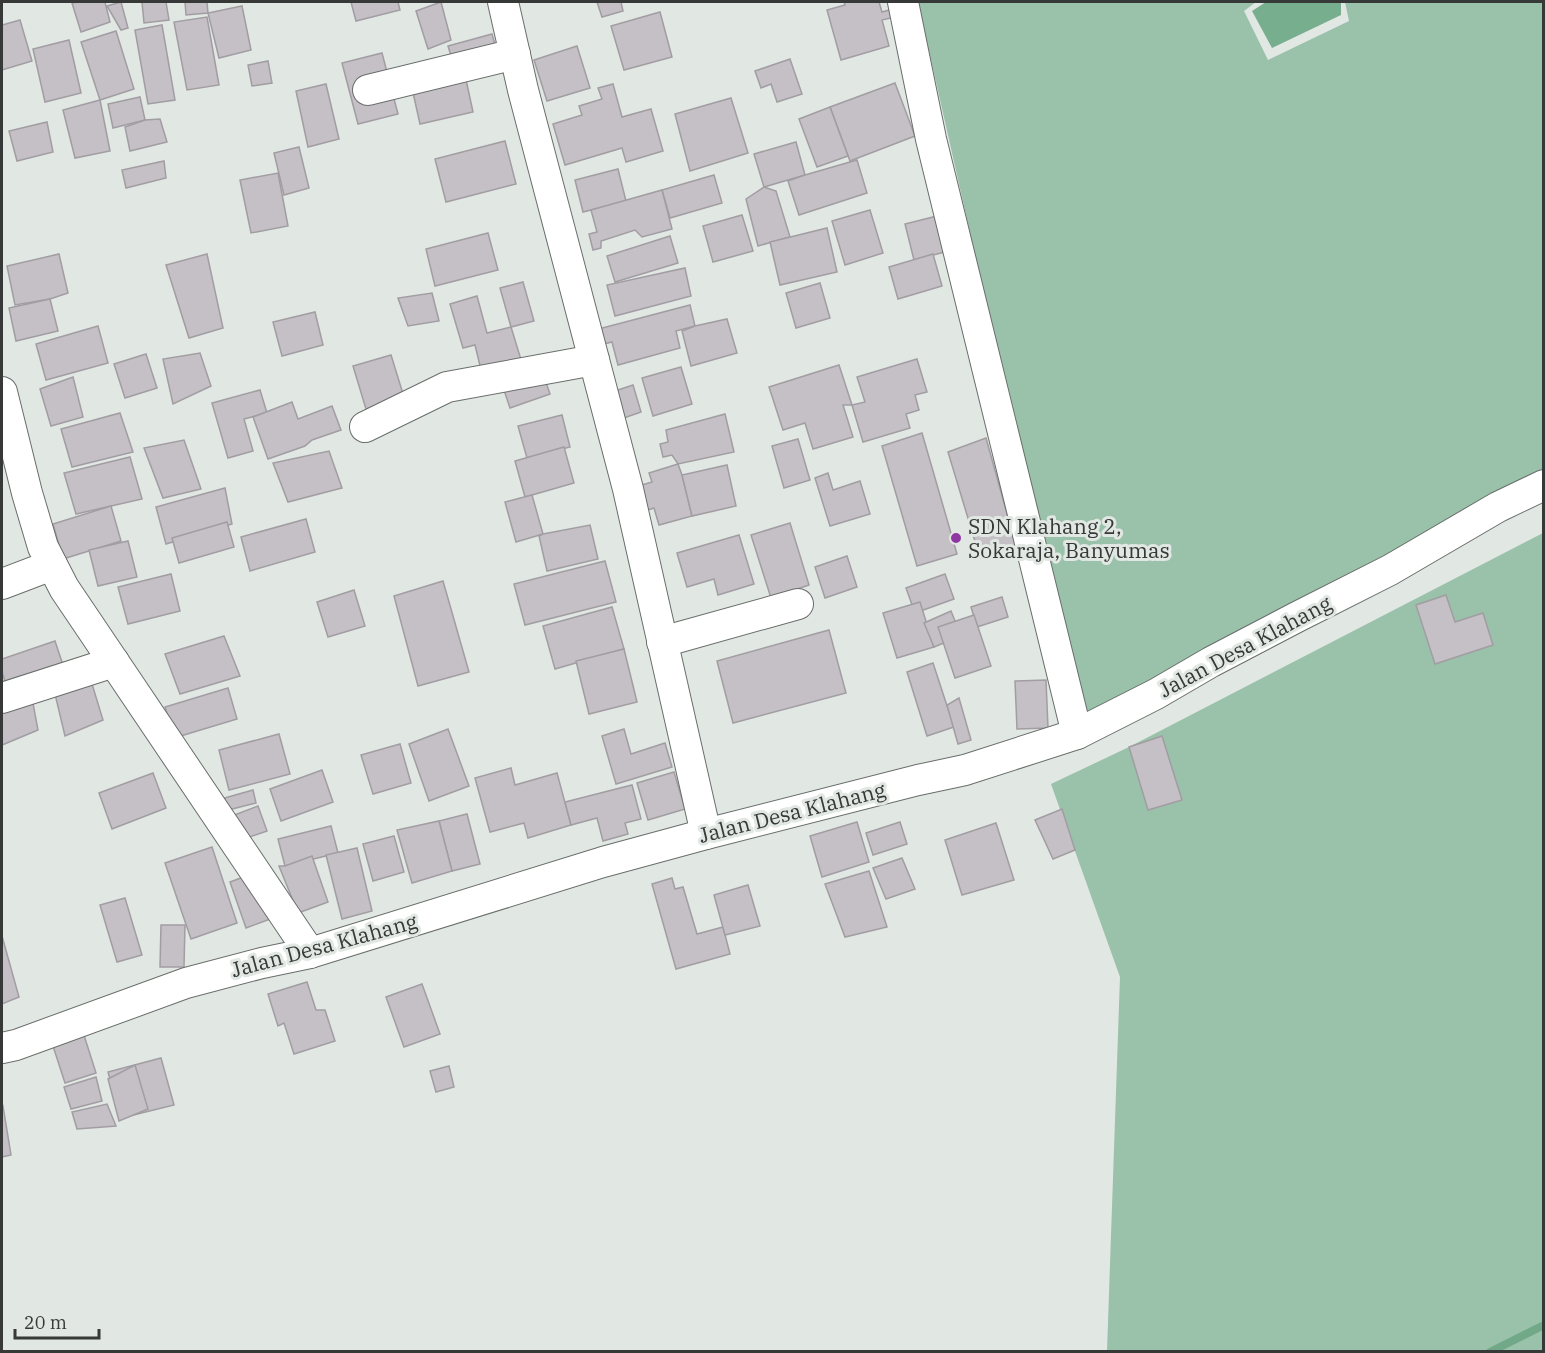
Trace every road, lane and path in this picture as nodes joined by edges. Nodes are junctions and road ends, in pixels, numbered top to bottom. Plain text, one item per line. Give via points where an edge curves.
1 (503, 2) edge
2 (903, 2) edge
3 (515, 54) junction
4 (368, 90) dead end
5 (594, 360) junction
6 (2, 392) edge
7 (365, 427) dead end
8 (9, 455) edge
9 (1544, 485) edge
10 (52, 565) junction
11 (2, 584) edge
12 (798, 604) dead end
13 (662, 642) junction
14 (114, 662) junction
15 (2, 698) edge
16 (1077, 734) junction
17 (706, 834) junction
18 (310, 953) junction
19 (2, 1048) edge

1 - 3 street
2 - 16 street via 931,139
3 - 4 street
3 - 5 street
5 - 7 street via 447,387
5 - 13 street
6 - 8 street
8 - 10 street
9 - 16 street, Jalan Desa Klahang
10 - 11 street
10 - 14 street
12 - 13 street
13 - 17 street
14 - 15 street
14 - 18 street
16 - 17 street, Jalan Desa Klahang via 965,770
17 - 18 street, Jalan Desa Klahang
18 - 19 street, Jalan Desa Klahang via 186,983

